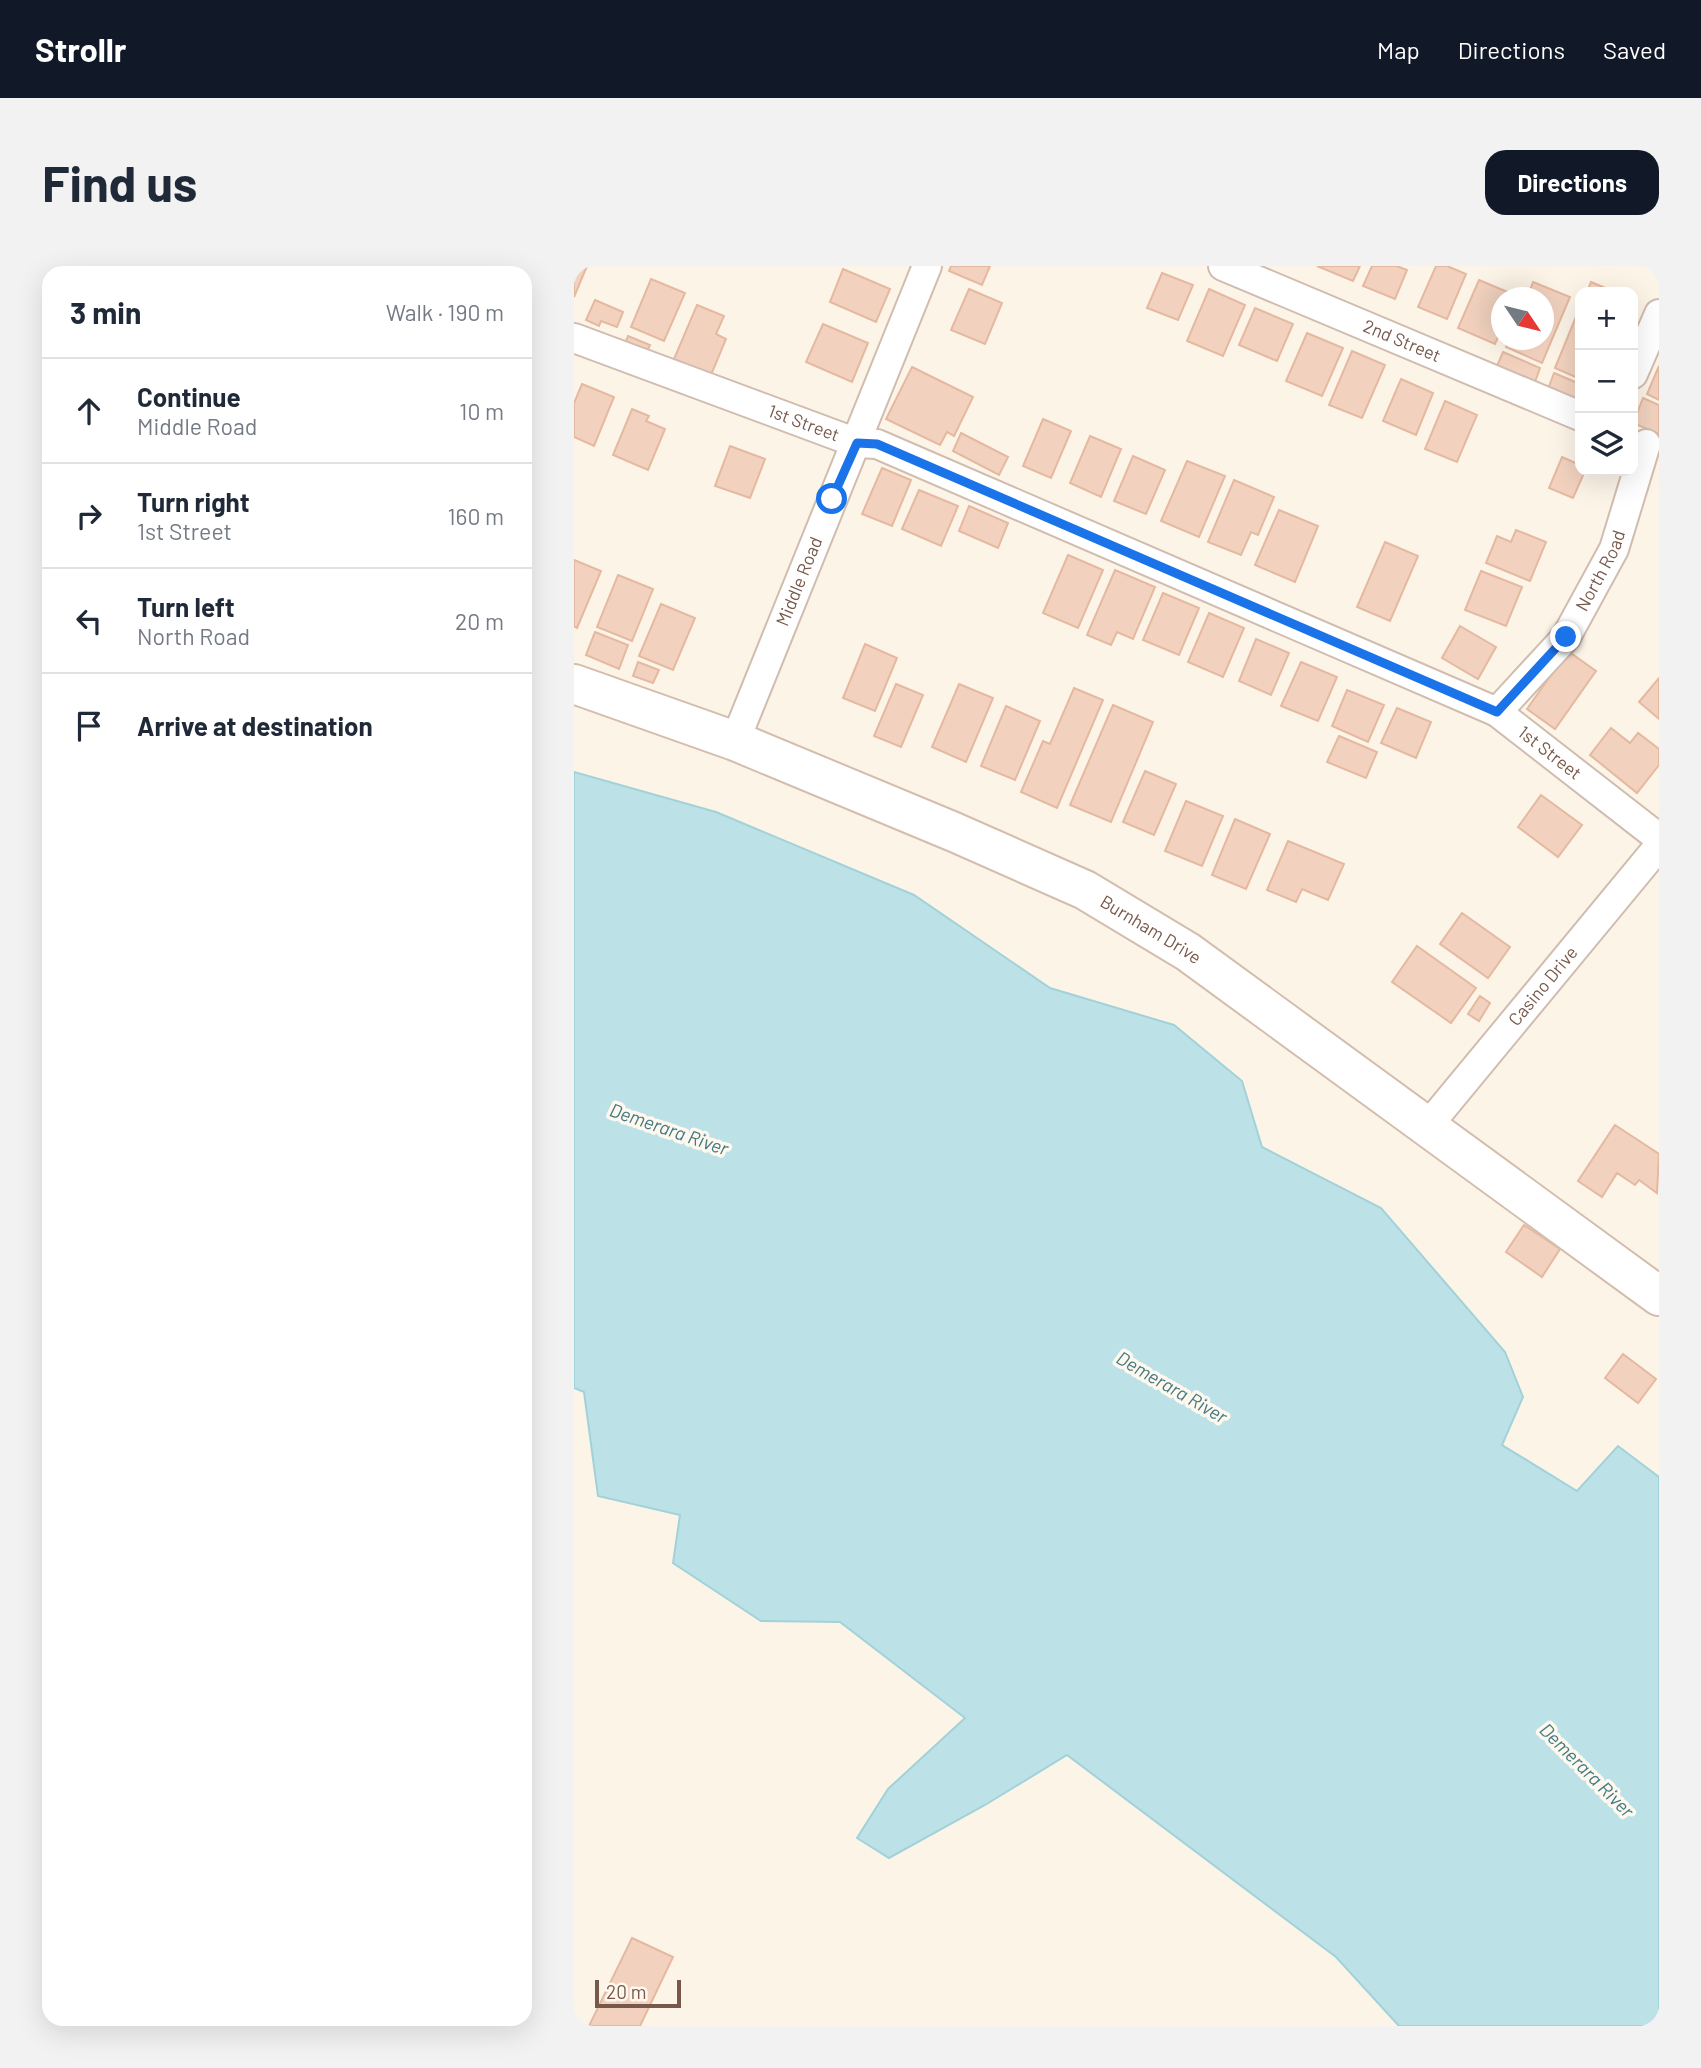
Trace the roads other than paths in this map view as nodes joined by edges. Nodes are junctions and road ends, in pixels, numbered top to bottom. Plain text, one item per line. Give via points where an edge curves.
1 (927, 266) edge
2 (1223, 266) edge
3 (1659, 314) edge
4 (574, 338) edge
5 (1638, 362) edge
6 (1575, 414) edge
7 (857, 443) junction
8 (1646, 444) edge
9 (574, 684) edge
10 (1497, 712) junction
11 (734, 741) junction
12 (1659, 838) edge
13 (1659, 846) edge
14 (1426, 1128) junction
15 (1659, 1296) edge

1 - 7 street, Middle Road
2 - 6 street, 2nd Street
3 - 5 street
4 - 7 street, 1st Street
7 - 10 street, 1st Street via 877,444
7 - 11 street, Middle Road
8 - 10 street, North Road via 1614,549 1566,637
9 - 11 street, Burnham Drive
10 - 12 street, 1st Street
11 - 14 street, Burnham Drive via 1085,890 1188,952
13 - 14 street, Casino Drive
14 - 15 street, Burnham Drive

